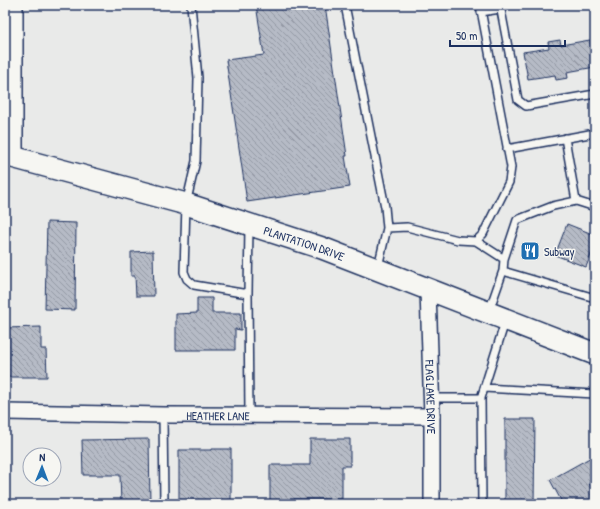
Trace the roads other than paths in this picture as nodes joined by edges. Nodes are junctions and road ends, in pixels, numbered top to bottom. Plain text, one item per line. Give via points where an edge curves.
1 (191, 5) edge
2 (345, 5) edge
3 (500, 7) edge
4 (481, 8) edge
5 (11, 10) edge
6 (595, 94) edge
7 (595, 133) edge
8 (565, 138) junction
9 (507, 149) junction
10 (10, 156) edge
11 (576, 201) junction
12 (186, 204) junction
13 (595, 206) edge
14 (249, 224) junction
15 (387, 228) junction
16 (476, 241) junction
17 (504, 259) junction
18 (377, 269) junction
19 (503, 271) junction
20 (428, 290) junction
21 (248, 294) junction
22 (595, 298) edge
23 (497, 316) junction
24 (595, 352) edge
25 (484, 388) junction
26 (595, 394) edge
27 (431, 398) junction
28 (481, 398) junction
29 (5, 412) edge
30 (163, 415) junction
31 (249, 416) junction
32 (432, 416) junction
33 (164, 504) edge
34 (432, 504) edge
35 (482, 504) edge

1 - 12 lane via 198,78 196,161
2 - 15 lane
3 - 4 lane
3 - 6 lane via 518,100 526,106
4 - 9 lane
5 - 10 street
7 - 8 lane
8 - 9 lane
8 - 11 lane
9 - 16 lane via 511,167 510,182 484,234
10 - 12 main road, PLANTATION DRIVE
11 - 13 lane
11 - 17 lane via 553,206 517,220
12 - 14 main road, PLANTATION DRIVE
12 - 21 lane via 184,272 187,279 194,285
14 - 18 main road, PLANTATION DRIVE
14 - 21 lane
15 - 16 lane via 407,227 458,240
15 - 18 lane
16 - 17 lane
17 - 19 lane
18 - 20 main road, PLANTATION DRIVE
19 - 22 lane
19 - 23 lane
20 - 23 main road, PLANTATION DRIVE
20 - 27 street, FLAG LAKE DRIVE
21 - 31 lane
23 - 24 main road, PLANTATION DRIVE
23 - 25 lane
25 - 26 lane
25 - 28 lane
27 - 28 lane
27 - 32 street, FLAG LAKE DRIVE
28 - 35 lane
29 - 30 street, HEATHER LANE
30 - 31 street, HEATHER LANE
30 - 33 lane
31 - 32 street, HEATHER LANE
32 - 34 street, FLAG LAKE DRIVE

